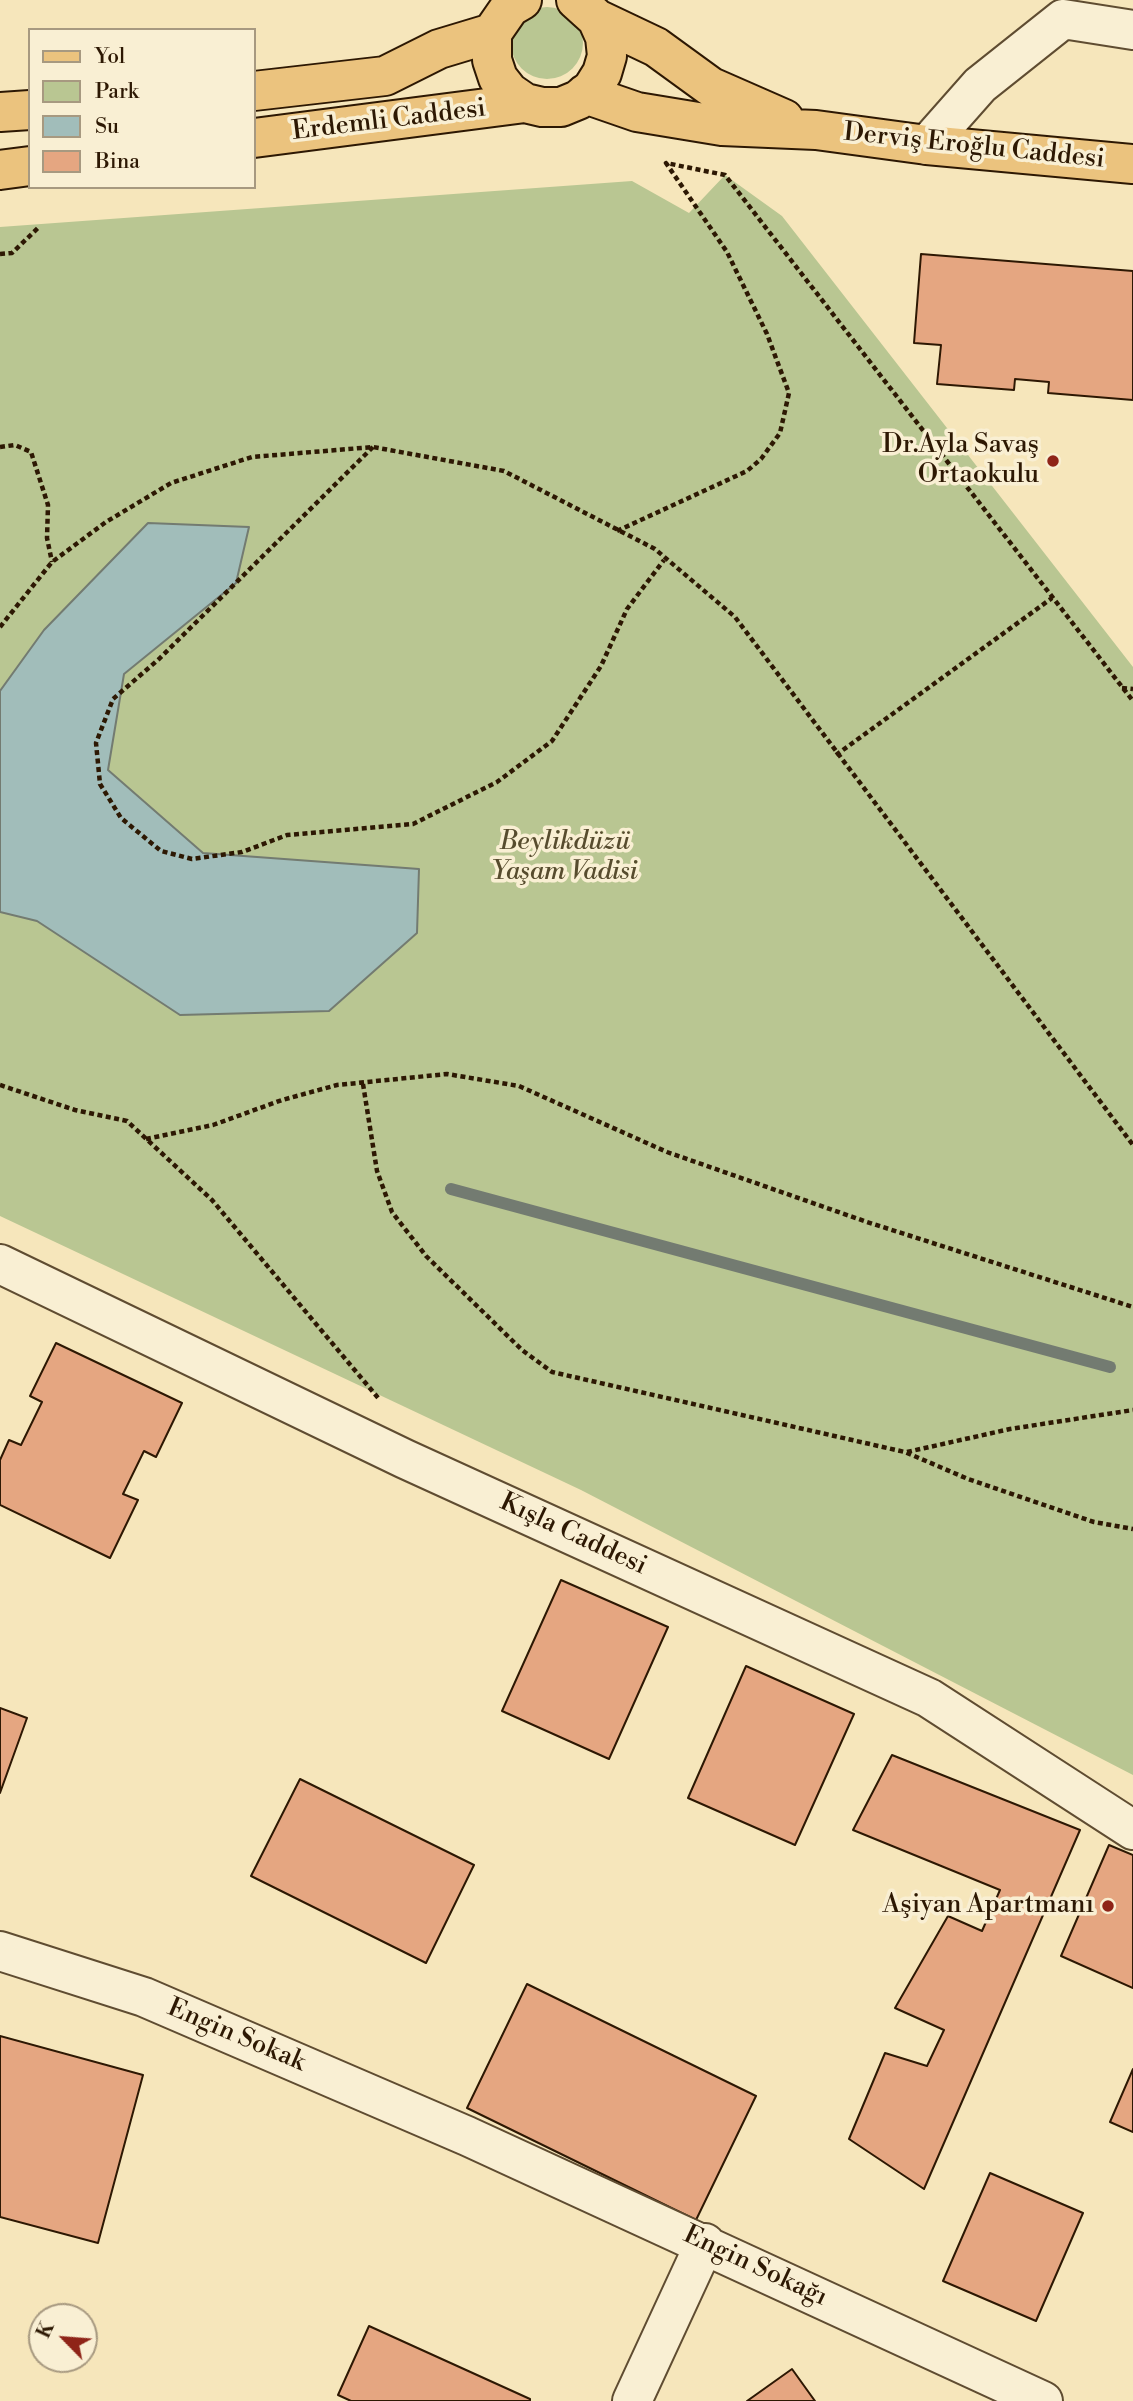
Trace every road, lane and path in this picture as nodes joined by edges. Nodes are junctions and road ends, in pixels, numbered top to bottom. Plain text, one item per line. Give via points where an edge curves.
1 (585, 6) edge
2 (508, 10) edge
3 (1133, 30) edge
4 (256, 91) edge
5 (585, 94) junction
6 (525, 103) junction
7 (28, 110) edge
8 (0, 112) edge
9 (816, 130) junction
10 (256, 138) edge
11 (927, 145) junction
12 (1133, 164) edge
13 (28, 166) edge
14 (0, 170) edge
15 (40, 226) dead end
16 (0, 254) edge
17 (0, 447) edge
18 (373, 447) junction
19 (617, 531) junction
20 (664, 560) junction
21 (52, 562) junction
22 (1052, 598) junction
23 (0, 627) edge
24 (1121, 688) junction
25 (1133, 689) edge
26 (1133, 701) edge
27 (836, 755) junction
28 (363, 1084) junction
29 (0, 1085) edge
30 (146, 1139) junction
31 (1133, 1145) edge
32 (0, 1265) edge
33 (1133, 1307) edge
34 (387, 1408) dead end
35 (1133, 1410) edge
36 (905, 1452) junction
37 (1133, 1529) edge
38 (1133, 1830) edge
39 (0, 1951) edge
40 (467, 2136) joint
41 (705, 2244) junction
42 (632, 2401) edge
43 (1043, 2401) edge

1 - 5 main road via 606,37 607,56
1 - 9 main road via 656,47 711,87
2 - 4 main road, Erdemli Caddesi via 385,76
2 - 6 main road via 492,60 498,78
3 - 11 street via 1063,19 980,85
5 - 6 main road, Erdemli Caddesi via 561,107
5 - 9 main road via 637,112 722,126
6 - 10 main road, Erdemli Caddesi
7 - 8 main road
9 - 11 main road, Derviş Eroğlu Caddesi
11 - 12 main road, Derviş Eroğlu Caddesi
13 - 14 main road
15 - 16 path via 12,253
17 - 21 path via 15,445 31,452 48,505
18 - 19 path via 504,471
18 - 20 path via 113,699 96,743 100,784 121,818 161,851 192,859 242,852 287,835 413,824 497,782 552,741 601,666 627,609
18 - 21 path via 252,457 172,483 106,522
19 - 20 path via 655,549
19 - 22 path via 747,471 780,433 789,393 767,334 727,252 666,163 725,175
20 - 27 path via 735,617
21 - 23 path
22 - 24 path
22 - 27 path
24 - 25 path
24 - 26 path
27 - 31 path
28 - 30 path via 337,1085 213,1125
28 - 33 path via 447,1074 519,1086 667,1152
28 - 36 path via 377,1171 392,1212 436,1265 522,1350 552,1371
29 - 30 path via 75,1110 127,1121
30 - 34 path via 212,1200
32 - 38 street, Kışla Caddesi via 405,1459 929,1698
35 - 36 path via 1010,1429
36 - 37 path via 1094,1522
39 - 40 street, Engin Sokak via 144,1997
40 - 41 street, Engin Sokağı
41 - 42 street
41 - 43 street, Engin Sokağı

